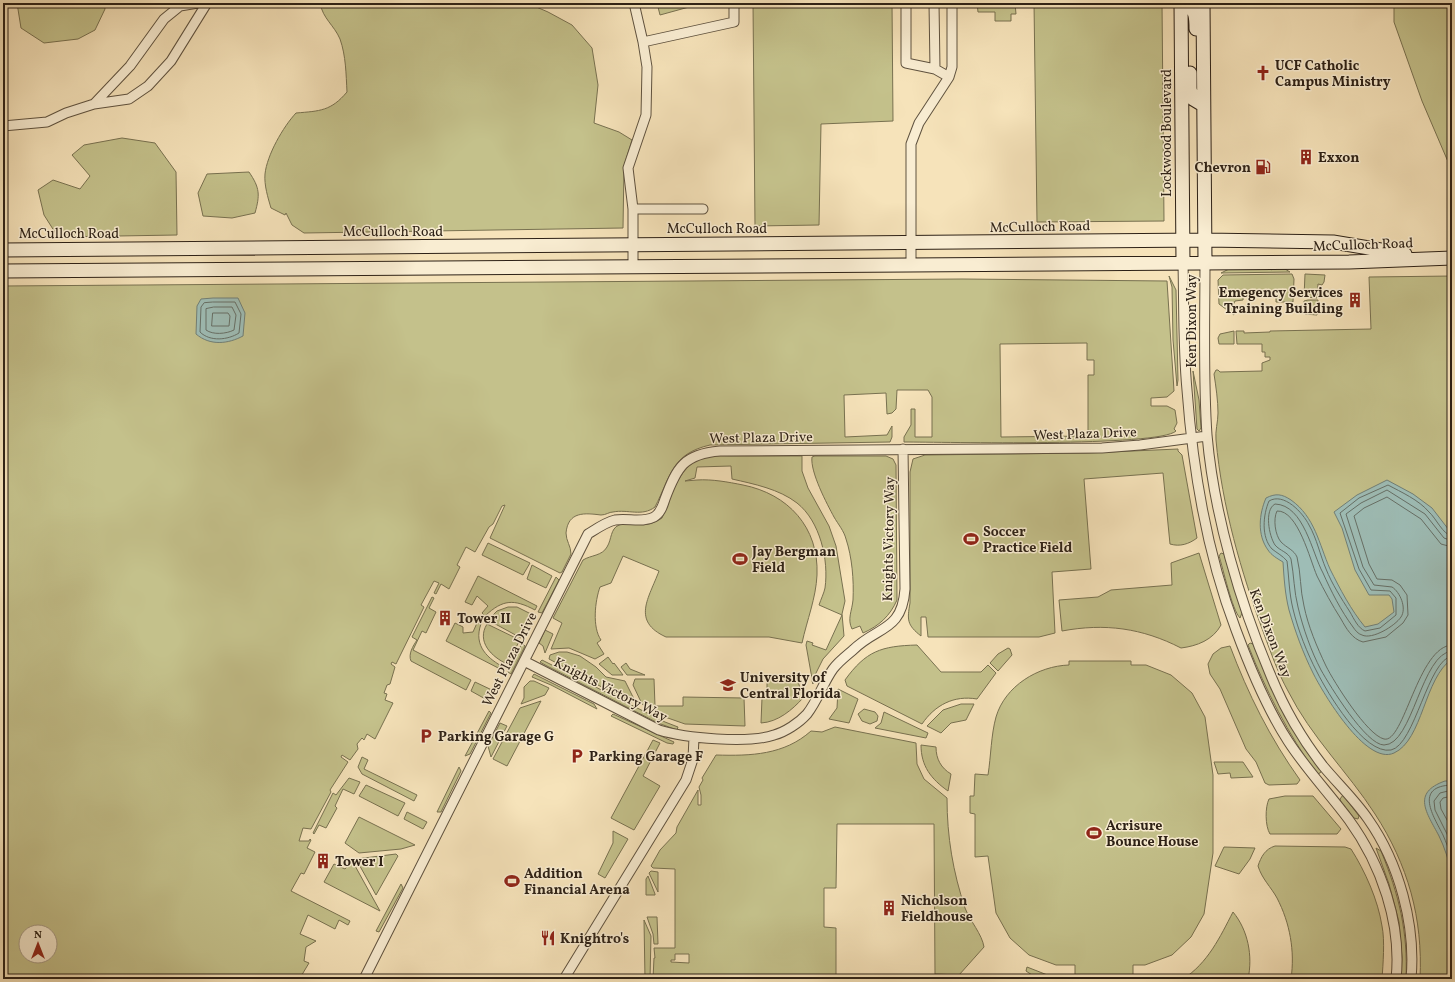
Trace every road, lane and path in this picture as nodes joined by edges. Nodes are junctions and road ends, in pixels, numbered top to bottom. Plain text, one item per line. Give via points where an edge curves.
1 (198, 3) edge
2 (207, 3) edge
3 (634, 3) edge
4 (734, 3) edge
5 (906, 3) edge
6 (934, 3) edge
7 (952, 3) edge
8 (1181, 3) edge
9 (1185, 3) edge
10 (1203, 3) edge
11 (1182, 27) junction
12 (643, 42) junction
13 (935, 69) junction
14 (949, 77) junction
15 (1203, 81) junction
16 (94, 104) junction
17 (1203, 105) junction
18 (3, 126) edge
19 (633, 209) junction
20 (704, 209) dead end
21 (1183, 240) junction
22 (1205, 240) junction
23 (1333, 242) junction
24 (911, 243) junction
25 (632, 245) junction
26 (3, 250) edge
27 (1429, 258) junction
28 (1452, 258) edge
29 (1205, 262) junction
30 (1349, 262) junction
31 (1183, 263) junction
32 (911, 265) junction
33 (633, 267) junction
34 (3, 271) edge
35 (1208, 436) junction
36 (1192, 439) junction
37 (903, 449) junction
38 (524, 661) junction
39 (694, 737) junction
40 (364, 979) edge
41 (564, 979) edge
42 (1396, 979) edge
43 (1412, 979) edge

1 - 16 street via 180,6 164,19 130,66
2 - 16 street via 171,61 148,86 128,99
3 - 12 street
4 - 12 street via 734,22
5 - 13 street via 906,63
6 - 13 street
7 - 14 street via 953,60
8 - 11 main road, Lockwood Boulevard
9 - 15 main road via 1196,16 1197,70
10 - 15 main road
11 - 17 main road via 1189,43 1190,89 1193,99
11 - 21 main road, Lockwood Boulevard
12 - 19 street via 647,67 646,115 628,168
13 - 14 street
14 - 24 street via 919,123 911,144
15 - 17 main road
16 - 18 street via 47,122
17 - 22 main road
19 - 20 street
19 - 25 street
21 - 22 main road, McCulloch Road
21 - 24 main road, McCulloch Road
21 - 31 main road, Lockwood Boulevard
22 - 23 main road, McCulloch Road
22 - 29 main road
23 - 27 main road, McCulloch Road
23 - 30 main road
24 - 25 main road, McCulloch Road
24 - 32 street
25 - 26 main road, McCulloch Road
25 - 33 street
27 - 28 main road, McCulloch Road
27 - 30 main road, McCulloch Road
29 - 30 main road, McCulloch Road
29 - 31 main road, McCulloch Road
29 - 35 street, Ken Dixon Way
31 - 32 main road, McCulloch Road
31 - 36 street, Ken Dixon Way via 1184,346
32 - 33 main road, McCulloch Road
33 - 34 main road, McCulloch Road
35 - 36 street, West Plaza Drive
35 - 43 street, Ken Dixon Way via 1215,487 1233,571 1254,634 1272,677 1305,740 1323,766 1368,819 1392,865 1402,891 1408,918 1412,944
36 - 37 street, West Plaza Drive via 1102,448
36 - 42 street, Ken Dixon Way via 1209,539 1236,630 1268,707 1287,740 1310,773 1350,821 1377,868 1395,932
37 - 38 street, West Plaza Drive via 720,451 702,452 690,458 674,477 662,509 655,516 645,520 614,520 588,534
37 - 39 street, Knights Victory Way via 904,596 900,612 893,623 883,631 863,640 833,669 817,700 806,715 791,727 774,735 751,739
38 - 39 street, Knights Victory Way via 659,730 673,735
38 - 40 street, West Plaza Drive
39 - 41 street via 694,759 686,780

